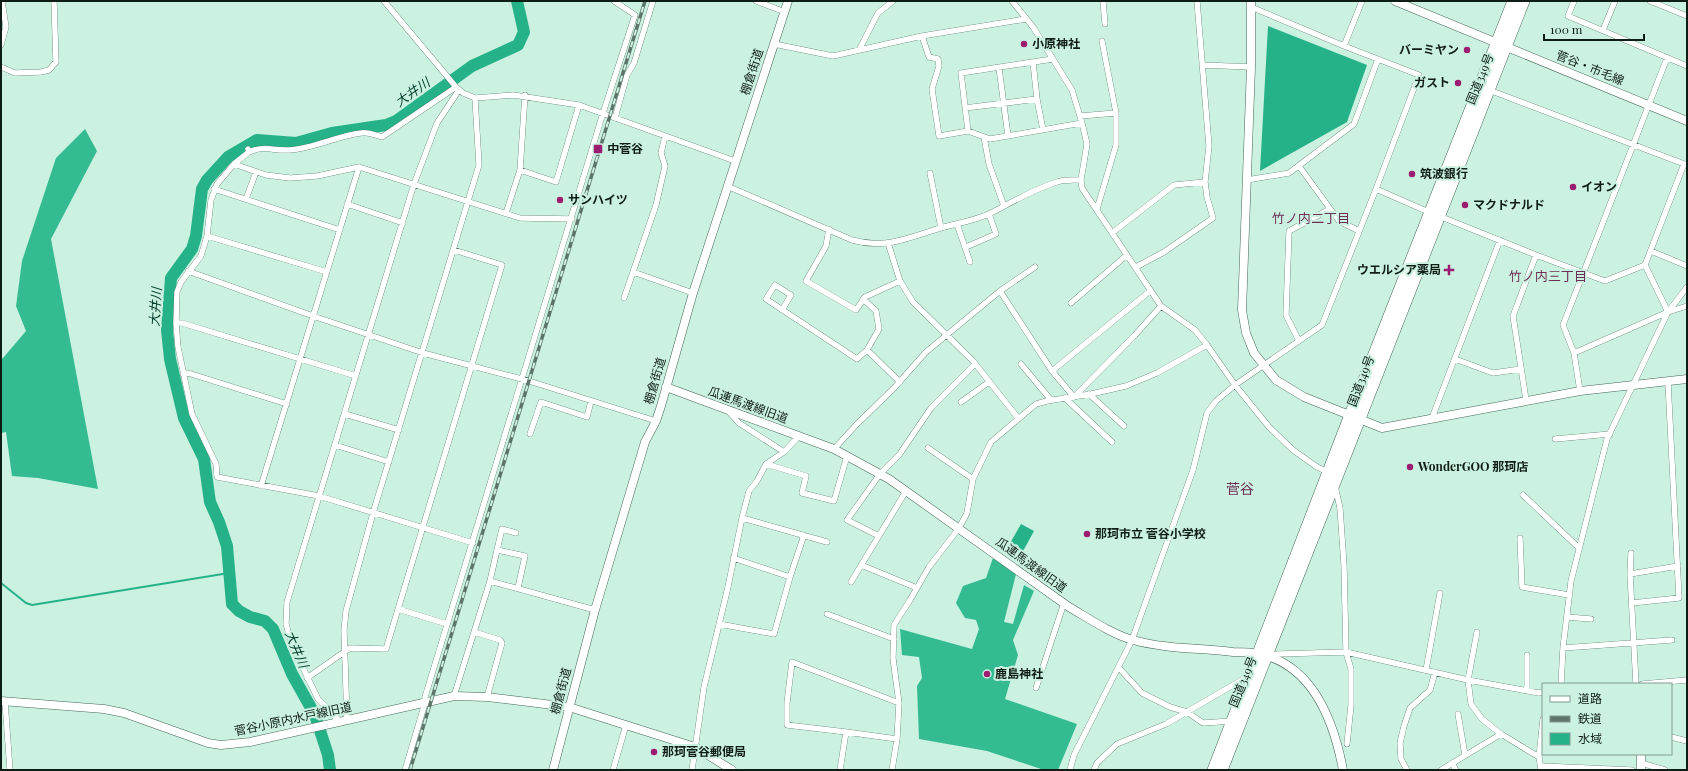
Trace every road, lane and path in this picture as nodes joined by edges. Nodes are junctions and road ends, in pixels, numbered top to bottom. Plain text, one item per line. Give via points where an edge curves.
1 (2, 1) edge
2 (54, 1) edge
3 (384, 1) edge
4 (614, 1) edge
5 (653, 1) edge
6 (756, 1) edge
7 (788, 1) edge
8 (893, 1) edge
9 (1012, 1) edge
10 (1103, 1) edge
11 (1197, 1) edge
12 (1362, 1) edge
13 (1395, 1) edge
14 (1513, 1) edge
15 (1524, 1) edge
16 (1574, 1) edge
17 (1615, 1) edge
18 (1650, 1) edge
19 (1251, 4) edge
20 (785, 12) junction
21 (1687, 16) edge
22 (1026, 19) junction
23 (1104, 24) dead end
24 (1603, 30) junction
25 (922, 36) junction
26 (1102, 41) dead end
27 (774, 44) junction
28 (1502, 44) junction
29 (1, 45) edge
30 (1344, 46) junction
31 (859, 50) junction
32 (1667, 58) junction
33 (1053, 59) junction
34 (1378, 59) junction
35 (1033, 62) junction
36 (1202, 65) junction
37 (1687, 66) edge
38 (1, 67) edge
39 (1251, 67) junction
40 (999, 68) junction
41 (457, 88) junction
42 (1489, 90) junction
43 (525, 95) junction
44 (475, 98) junction
45 (1038, 99) junction
46 (1003, 102) junction
47 (579, 105) junction
48 (1649, 105) junction
49 (965, 108) junction
50 (1116, 113) junction
51 (604, 114) junction
52 (1080, 116) junction
53 (615, 118) junction
54 (1687, 121) edge
55 (1082, 123) junction
56 (1043, 130) junction
57 (968, 131) junction
58 (665, 136) junction
59 (1008, 136) junction
60 (984, 137) junction
61 (1634, 144) junction
62 (735, 161) junction
63 (234, 164) junction
64 (1685, 164) edge
65 (1299, 166) junction
66 (359, 167) junction
67 (520, 170) junction
68 (256, 172) junction
69 (930, 173) dead end
70 (1081, 180) junction
71 (1247, 180) junction
72 (1205, 182) junction
73 (414, 184) junction
74 (727, 186) junction
75 (214, 189) junction
76 (1376, 190) junction
77 (246, 199) junction
78 (469, 201) junction
79 (347, 204) junction
80 (1004, 206) junction
81 (1097, 209) junction
82 (1330, 209) junction
83 (506, 213) junction
84 (989, 214) junction
85 (1435, 214) junction
86 (572, 219) junction
87 (403, 222) junction
88 (957, 224) junction
89 (942, 228) junction
90 (829, 229) junction
91 (340, 230) junction
92 (1359, 231) junction
93 (1112, 233) junction
94 (207, 236) junction
95 (1500, 240) junction
96 (888, 243) junction
97 (966, 247) junction
98 (454, 250) junction
99 (1651, 250) junction
100 (1127, 255) junction
101 (1536, 255) junction
102 (970, 262) dead end
103 (1645, 265) junction
104 (1687, 266) edge
105 (1036, 267) dead end
106 (1136, 267) junction
107 (188, 271) junction
108 (327, 272) junction
109 (633, 272) junction
110 (1583, 274) junction
111 (900, 281) junction
112 (1687, 286) edge
113 (1000, 291) junction
114 (1150, 291) junction
115 (693, 293) junction
116 (624, 298) dead end
117 (863, 299) junction
118 (1071, 303) dead end
119 (1161, 306) junction
120 (1687, 306) edge
121 (782, 310) junction
122 (1668, 312) junction
123 (313, 316) junction
124 (176, 323) junction
125 (368, 335) junction
126 (947, 336) junction
127 (1299, 341) junction
128 (1208, 345) junction
129 (867, 350) junction
130 (423, 353) junction
131 (1574, 353) junction
132 (1455, 359) junction
133 (300, 360) junction
134 (975, 364) junction
135 (1021, 364) dead end
136 (1264, 366) junction
137 (471, 367) junction
138 (1521, 369) junction
139 (1052, 371) junction
140 (183, 374) junction
141 (356, 376) junction
142 (522, 379) junction
143 (1687, 379) edge
144 (900, 382) junction
145 (989, 382) junction
146 (1668, 382) junction
147 (1235, 385) junction
148 (1632, 386) junction
149 (666, 387) junction
150 (1580, 391) junction
151 (1089, 394) junction
152 (1074, 396) junction
153 (1065, 398) junction
154 (1051, 400) junction
155 (1526, 400) junction
156 (591, 401) junction
157 (961, 402) dead end
158 (287, 404) junction
159 (728, 410) junction
160 (345, 414) junction
161 (1350, 415) junction
162 (1018, 418) junction
163 (1432, 418) junction
164 (1361, 419) junction
165 (656, 421) junction
166 (1124, 426) dead end
167 (399, 430) junction
168 (530, 434) dead end
169 (1610, 434) junction
170 (799, 436) junction
171 (1555, 440) dead end
172 (1112, 442) dead end
173 (335, 445) junction
174 (928, 448) dead end
175 (834, 449) junction
176 (784, 452) junction
177 (847, 456) junction
178 (389, 462) junction
179 (766, 464) junction
180 (1328, 472) junction
181 (880, 474) junction
182 (973, 480) junction
183 (1335, 485) junction
184 (262, 486) junction
185 (906, 491) junction
186 (319, 496) junction
187 (1523, 496) dead end
188 (373, 513) junction
189 (742, 518) junction
190 (423, 528) junction
191 (958, 528) junction
192 (516, 533) dead end
193 (804, 535) junction
194 (879, 536) junction
195 (1520, 538) dead end
196 (827, 542) dead end
197 (472, 543) junction
198 (1578, 547) junction
199 (497, 550) junction
200 (1631, 553) dead end
201 (733, 558) junction
202 (861, 566) junction
203 (1678, 566) junction
204 (1630, 574) junction
205 (790, 577) junction
206 (490, 581) junction
207 (851, 582) dead end
208 (518, 588) junction
209 (917, 588) junction
210 (1440, 593) dead end
211 (1570, 595) junction
212 (1064, 603) junction
213 (1632, 603) junction
214 (398, 609) junction
215 (595, 610) junction
216 (827, 614) dead end
217 (1567, 617) junction
218 (1592, 619) dead end
219 (447, 624) junction
220 (719, 624) junction
221 (474, 632) junction
222 (1477, 632) dead end
223 (894, 639) junction
224 (1132, 640) junction
225 (1672, 640) dead end
226 (1634, 642) junction
227 (1563, 648) junction
228 (344, 650) junction
229 (1346, 652) junction
230 (1263, 655) junction
231 (1527, 655) dead end
232 (1118, 668) junction
233 (1426, 670) junction
234 (1435, 672) junction
235 (1251, 674) junction
236 (307, 678) junction
237 (1468, 680) junction
238 (1687, 680) edge
239 (1561, 683) edge
240 (1636, 683) edge
241 (1653, 683) edge
242 (1036, 688) dead end
243 (1527, 691) junction
244 (1542, 692) edge
245 (454, 696) junction
246 (487, 697) junction
247 (3, 702) edge
248 (425, 703) junction
249 (899, 703) junction
250 (569, 707) junction
251 (1188, 712) junction
252 (1458, 714) dead end
253 (344, 721) junction
254 (1232, 721) junction
255 (626, 725) junction
256 (1542, 730) edge
257 (846, 732) junction
258 (1501, 734) junction
259 (1672, 737) edge
260 (897, 739) junction
261 (1687, 741) edge
262 (1347, 744) dead end
263 (695, 747) junction
264 (1465, 755) junction
265 (1640, 755) edge
266 (1539, 758) junction
267 (1452, 763) junction
268 (1641, 766) edge
269 (1541, 768) edge
270 (10, 770) edge
271 (405, 770) edge
272 (553, 770) edge
273 (613, 770) edge
274 (692, 770) edge
275 (732, 770) edge
276 (840, 770) edge
277 (892, 770) edge
278 (1070, 770) edge
279 (1094, 770) edge
280 (1213, 770) edge
281 (1222, 770) edge
282 (1343, 770) edge
283 (1407, 770) edge
284 (1441, 770) edge
285 (1456, 770) edge
286 (1632, 770) edge
287 (1665, 770) edge

1 - 29 street via 6,28
2 - 38 street via 56,62 49,70 42,72 15,73
3 - 41 street
4 - 51 street via 635,14
5 - 53 street
6 - 20 street
7 - 20 street, 棚倉街道
8 - 31 street via 878,13
9 - 22 street
10 - 23 street
11 - 36 street
12 - 30 street
13 - 28 street, 菅谷・市毛線
14 - 28 highway, 国道349号
15 - 28 highway, 国道349号
16 - 24 street via 1568,16
17 - 24 street
18 - 21 street
19 - 30 street
19 - 39 street
20 - 27 street, 棚倉街道
22 - 25 street
22 - 33 street
24 - 32 street
25 - 31 street
25 - 57 street via 929,57 938,59 939,66 932,89 939,136
26 - 50 street
27 - 31 street via 833,56
27 - 62 street, 棚倉街道
28 - 42 highway, 国道349号
28 - 48 street, 菅谷・市毛線
28 - 85 highway, 国道349号
30 - 34 street
32 - 37 street
32 - 48 street
33 - 35 street
33 - 52 street via 1072,90
34 - 65 street via 1354,124
34 - 76 street via 1419,75
35 - 40 street
35 - 45 street
36 - 39 street
36 - 72 street via 1209,146
39 - 71 street
40 - 46 street
40 - 49 street via 961,73
41 - 44 street
41 - 63 street via 382,137 362,132 298,149 258,148 249,150
41 - 73 street via 438,123
42 - 61 street
42 - 85 highway, 国道349号
43 - 44 street
43 - 47 street
43 - 67 street
44 - 78 street via 479,165
45 - 46 street
45 - 56 street
46 - 49 street
46 - 59 street
47 - 51 street
47 - 67 street via 556,182
48 - 54 street, 菅谷・市毛線
48 - 61 street
49 - 57 street
50 - 52 street
50 - 81 street via 1116,145
51 - 53 street
51 - 86 street
52 - 55 street
53 - 58 street
55 - 56 street
55 - 70 street via 1087,144
56 - 59 street
57 - 60 street
58 - 62 street
58 - 109 street via 661,153 665,166 656,205
59 - 60 street via 990,139
60 - 80 street via 989,164
61 - 64 street
61 - 110 street
62 - 74 street, 棚倉街道
63 - 68 street
63 - 75 street
64 - 99 street
65 - 71 street via 1289,173
65 - 82 street
66 - 68 street via 316,176 290,178
66 - 73 street
66 - 79 street
67 - 83 street
68 - 77 street
69 - 89 street
70 - 80 street via 1057,182
70 - 81 street via 1082,188
71 - 136 street via 1242,310 1246,333 1254,353
72 - 93 street via 1174,185
72 - 106 street via 1213,218 1164,252
73 - 78 street
73 - 87 street
74 - 90 street
74 - 115 street, 棚倉街道
75 - 77 street
75 - 94 street
76 - 85 street
76 - 92 street
77 - 91 street
78 - 83 street
78 - 98 street
79 - 87 street
79 - 91 street
80 - 84 street
81 - 93 street
82 - 92 street via 1339,221
82 - 127 street via 1289,231 1286,315
83 - 86 street via 520,218
84 - 88 street
84 - 97 street via 996,234
85 - 95 street
85 - 161 highway, 国道349号
85 - 164 highway, 国道349号
86 - 142 street
87 - 125 street
88 - 89 street
88 - 97 street
89 - 96 street
90 - 96 street via 864,243
90 - 117 street via 826,246 806,281 856,310
91 - 108 street
92 - 127 street via 1322,325
93 - 100 street
94 - 107 street via 201,256
94 - 108 street
95 - 101 street
95 - 132 street
96 - 111 street
97 - 102 street
98 - 130 street
98 - 137 street via 502,265
99 - 103 street
99 - 104 street
100 - 106 street
100 - 118 street
101 - 110 street
101 - 138 street via 1513,316
103 - 110 street via 1605,281
103 - 122 street
105 - 113 street
106 - 114 street
107 - 123 street
107 - 124 street via 177,292
108 - 123 street
109 - 115 street
109 - 116 street
110 - 131 street via 1562,325
111 - 117 street
111 - 126 street via 913,302
112 - 122 street
113 - 126 street
113 - 139 street
114 - 119 street
114 - 139 street
115 - 149 street, 棚倉街道
117 - 129 street via 876,311 879,329
119 - 128 street via 1195,330
119 - 152 street
120 - 122 street
121 - 121 street via 766,299 775,285 791,295
121 - 129 street via 857,359
122 - 131 street
122 - 148 street
123 - 125 street
123 - 133 street
124 - 133 street
124 - 140 street
125 - 130 street
125 - 141 street
126 - 134 street
126 - 144 street via 926,352
127 - 136 street
128 - 147 street
128 - 151 street via 1157,373 1126,386
129 - 144 street
130 - 137 street
130 - 167 street
131 - 150 street
132 - 138 street via 1493,373
132 - 163 street
133 - 141 street
133 - 158 street
134 - 145 street
134 - 181 street via 931,408 899,455
135 - 154 street
136 - 147 street
136 - 161 street via 1276,380 1304,397
137 - 142 street
137 - 190 street
138 - 155 street
139 - 152 street
140 - 158 street via 188,373
140 - 184 street via 192,414 216,464 217,477
141 - 160 street
142 - 156 street
142 - 197 street
143 - 146 street
144 - 175 street
145 - 157 street
145 - 162 street
146 - 148 street
146 - 203 street
147 - 180 street via 1269,427 1293,450
147 - 224 street via 1216,401 1207,413 1193,470
148 - 150 street
148 - 169 street
149 - 159 street, 瓜連馬渡線旧道
149 - 165 street, 棚倉街道
150 - 155 street
151 - 152 street
151 - 166 street
152 - 153 street
153 - 154 street
153 - 172 street
154 - 162 street via 1036,404
155 - 163 street
156 - 165 street
156 - 168 street via 586,417 541,402
158 - 184 street
159 - 170 street, 瓜連馬渡線旧道
159 - 176 street via 738,423
160 - 167 street
160 - 173 street
161 - 164 street
161 - 180 highway, 国道349号
162 - 182 street via 991,442
163 - 164 street via 1382,428
164 - 183 highway, 国道349号
165 - 215 street, 棚倉街道 via 645,442
167 - 178 street
169 - 171 street
169 - 198 street
170 - 175 street, 瓜連馬渡線旧道
170 - 176 street
173 - 178 street
173 - 186 street
174 - 182 street
175 - 177 street, 瓜連馬渡線旧道
176 - 179 street
177 - 179 street via 834,501 802,493 806,476
177 - 181 street, 瓜連馬渡線旧道
178 - 188 street
179 - 189 street via 749,491
180 - 230 highway, 国道349号
181 - 185 street, 瓜連馬渡線旧道
181 - 194 street via 846,520
182 - 191 street via 967,513
183 - 229 street via 1340,508 1344,565
183 - 230 highway, 国道349号
184 - 186 street
185 - 191 street, 瓜連馬渡線旧道
185 - 194 street
186 - 188 street
186 - 236 street via 287,602 286,624 292,645
187 - 198 street
188 - 190 street
188 - 228 street via 346,611
189 - 193 street
189 - 201 street
190 - 197 street
190 - 214 street
191 - 209 street
191 - 212 street, 瓜連馬渡線旧道
192 - 199 street via 502,529
193 - 196 street
193 - 205 street
194 - 202 street
195 - 211 street via 1522,587
197 - 219 street
198 - 211 street
199 - 206 street
199 - 208 street via 526,556
200 - 204 street
201 - 205 street
201 - 220 street
202 - 207 street
202 - 209 street
203 - 204 street
203 - 213 street via 1679,598
204 - 213 street
205 - 220 street via 774,634
206 - 208 street
206 - 221 street
208 - 215 street
209 - 223 street via 894,625
210 - 233 street
211 - 217 street
212 - 224 street, 瓜連馬渡線旧道
212 - 242 street
213 - 226 street
214 - 219 street
214 - 228 street via 386,649
215 - 250 street, 棚倉街道
216 - 223 street
217 - 218 street
217 - 227 street
219 - 248 street
220 - 263 street via 704,686
221 - 245 street
221 - 246 street via 500,640 502,643
222 - 237 street
223 - 249 street via 893,658
224 - 230 street, 瓜連馬渡線旧道
224 - 232 street
225 - 226 street
226 - 227 street
226 - 240 street
227 - 239 street
228 - 236 street
228 - 253 street
229 - 230 street
229 - 233 street
229 - 262 street via 1351,669
230 - 235 highway, 国道349号
230 - 281 highway, 国道349号
230 - 282 street, 瓜連馬渡線旧道 via 1295,671 1320,701 1328,715
231 - 243 street
232 - 251 street via 1142,693 1170,707
232 - 278 street via 1074,755
233 - 234 street
234 - 237 street
234 - 283 street via 1430,690 1410,708 1404,726 1400,743 1401,760
235 - 251 street
235 - 254 highway, 国道349号
236 - 253 street via 318,699
237 - 243 street
237 - 258 street via 1471,704 1482,719
238 - 241 street
243 - 244 street
245 - 246 street, 菅谷小原内水戸線旧道
245 - 248 street, 菅谷小原内水戸線旧道
246 - 250 street, 菅谷小原内水戸線旧道
247 - 253 street, 菅谷小原内水戸線旧道 via 93,707 115,711 220,745 250,742
247 - 270 street
248 - 253 street, 菅谷小原内水戸線旧道
248 - 271 street
249 - 257 street via 792,662 787,703 788,725
249 - 260 street
250 - 255 street, 菅谷小原内水戸線旧道
250 - 272 street, 棚倉街道
251 - 254 street via 1203,723
251 - 279 street via 1117,744 1097,763
252 - 264 street
254 - 280 highway, 国道349号
255 - 263 street, 菅谷小原内水戸線旧道
255 - 273 street
256 - 266 street
257 - 260 street
257 - 276 street
258 - 264 street
258 - 266 street
259 - 261 street
260 - 277 street
263 - 274 street
263 - 275 street, 菅谷小原内水戸線旧道
264 - 267 street
265 - 268 street
266 - 269 street
267 - 284 street
267 - 285 street
268 - 287 street
269 - 286 street

